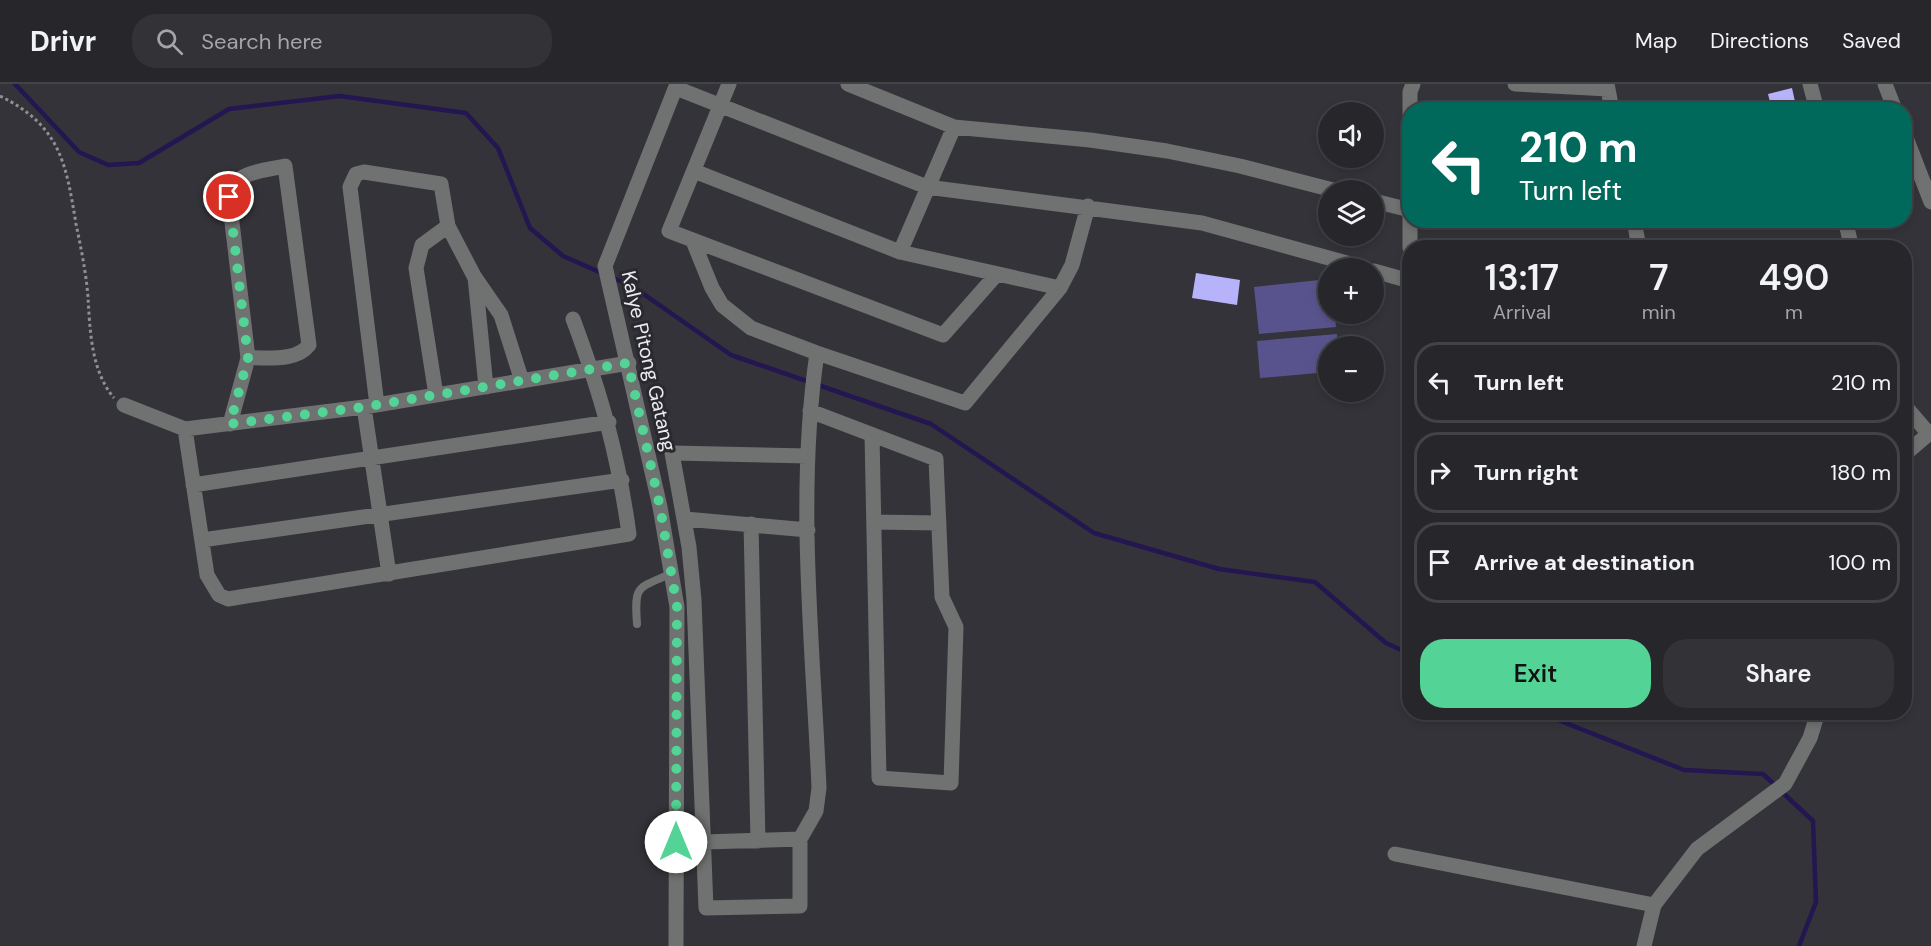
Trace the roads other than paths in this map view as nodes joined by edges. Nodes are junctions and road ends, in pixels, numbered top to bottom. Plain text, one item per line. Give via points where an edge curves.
1 (729, 84) edge
2 (848, 84) edge
3 (1413, 84) edge
4 (1515, 84) edge
5 (1810, 84) edge
6 (1885, 84) edge
7 (677, 86) edge
8 (1607, 86) edge
9 (1410, 102) edge
10 (1610, 102) edge
11 (1814, 102) edge
12 (1892, 102) edge
13 (721, 104) junction
14 (954, 127) junction
15 (1912, 153) edge
16 (694, 171) junction
17 (927, 186) junction
18 (1318, 186) edge
19 (1931, 202) edge
20 (1384, 204) edge
21 (1088, 206) junction
22 (1402, 208) edge
23 (448, 226) junction
24 (693, 240) junction
25 (900, 252) junction
26 (1329, 258) edge
27 (997, 274) junction
28 (1384, 274) edge
29 (474, 276) junction
30 (1402, 279) edge
31 (1060, 288) junction
32 (573, 319) dead end
33 (817, 353) junction
34 (248, 358) junction
35 (628, 363) junction
36 (592, 369) junction
37 (522, 381) junction
38 (486, 387) junction
39 (436, 395) junction
40 (124, 405) road end
41 (371, 406) junction
42 (810, 411) junction
43 (1912, 414) edge
44 (609, 422) junction
45 (230, 424) junction
46 (185, 429) junction
47 (1930, 433) edge
48 (872, 435) junction
49 (1912, 448) edge
50 (808, 456) junction
51 (372, 458) junction
52 (622, 480) junction
53 (193, 485) junction
54 (380, 515) junction
55 (685, 519) junction
56 (874, 522) junction
57 (939, 523) junction
58 (751, 524) junction
59 (808, 530) junction
60 (202, 540) junction
61 (672, 573) junction
62 (389, 574) junction
63 (637, 624) dead end
64 (1816, 720) edge
65 (800, 839) junction
66 (758, 841) junction
67 (704, 842) junction
68 (1395, 854) dead end
69 (1654, 905) junction
70 (676, 946) edge
71 (1644, 946) edge

1 - 13 street
2 - 14 street
3 - 9 street
4 - 8 street
5 - 11 street
6 - 12 street
7 - 13 street
7 - 35 street, Kalye Pitong Gatang via 605,266
8 - 10 street
13 - 16 street
13 - 17 street
14 - 17 street
14 - 18 street via 1167,151
15 - 19 street
16 - 24 street via 669,231
16 - 25 street
17 - 21 street
17 - 25 street
20 - 22 street
21 - 26 street via 1202,223
21 - 31 street via 1072,265
23 - 29 street
23 - 39 street via 422,245 416,268
23 - 41 street via 441,184 371,172 356,174 352,179
24 - 27 street via 943,335
24 - 33 street via 712,288 736,318 751,328
25 - 27 street
27 - 31 street
28 - 30 street
29 - 37 street via 501,315
29 - 38 street
31 - 33 street via 965,403
32 - 36 street
33 - 42 street
34 - 34 street via 230,189 244,176 285,166 309,345 292,356
34 - 45 street
35 - 36 street
35 - 61 street, Kalye Pitong Gatang
36 - 37 street
36 - 44 street
37 - 38 street
38 - 39 street
39 - 41 street
40 - 46 street
41 - 45 street
41 - 51 street
42 - 48 street
42 - 50 street
43 - 47 street
44 - 51 street
44 - 52 street
45 - 46 street
46 - 53 street
47 - 49 street
48 - 56 street
48 - 57 street via 936,459
50 - 55 street via 672,453
50 - 59 street
51 - 53 street
51 - 54 street
52 - 54 street
52 - 62 street via 628,534
53 - 60 street
54 - 60 street
54 - 62 street
55 - 58 street
55 - 67 street via 694,600
56 - 57 street
56 - 57 street via 879,778 951,783 956,627 942,597
58 - 59 street
58 - 66 street
59 - 65 street via 819,788 816,811
60 - 62 street via 207,575 219,596 228,599
61 - 63 lane via 638,590
61 - 70 street, Kalye Pitong Gatang via 677,607
64 - 69 street via 1785,784 1696,849
65 - 66 street
65 - 67 street via 800,906 706,908
66 - 67 street
68 - 69 street
69 - 71 street

